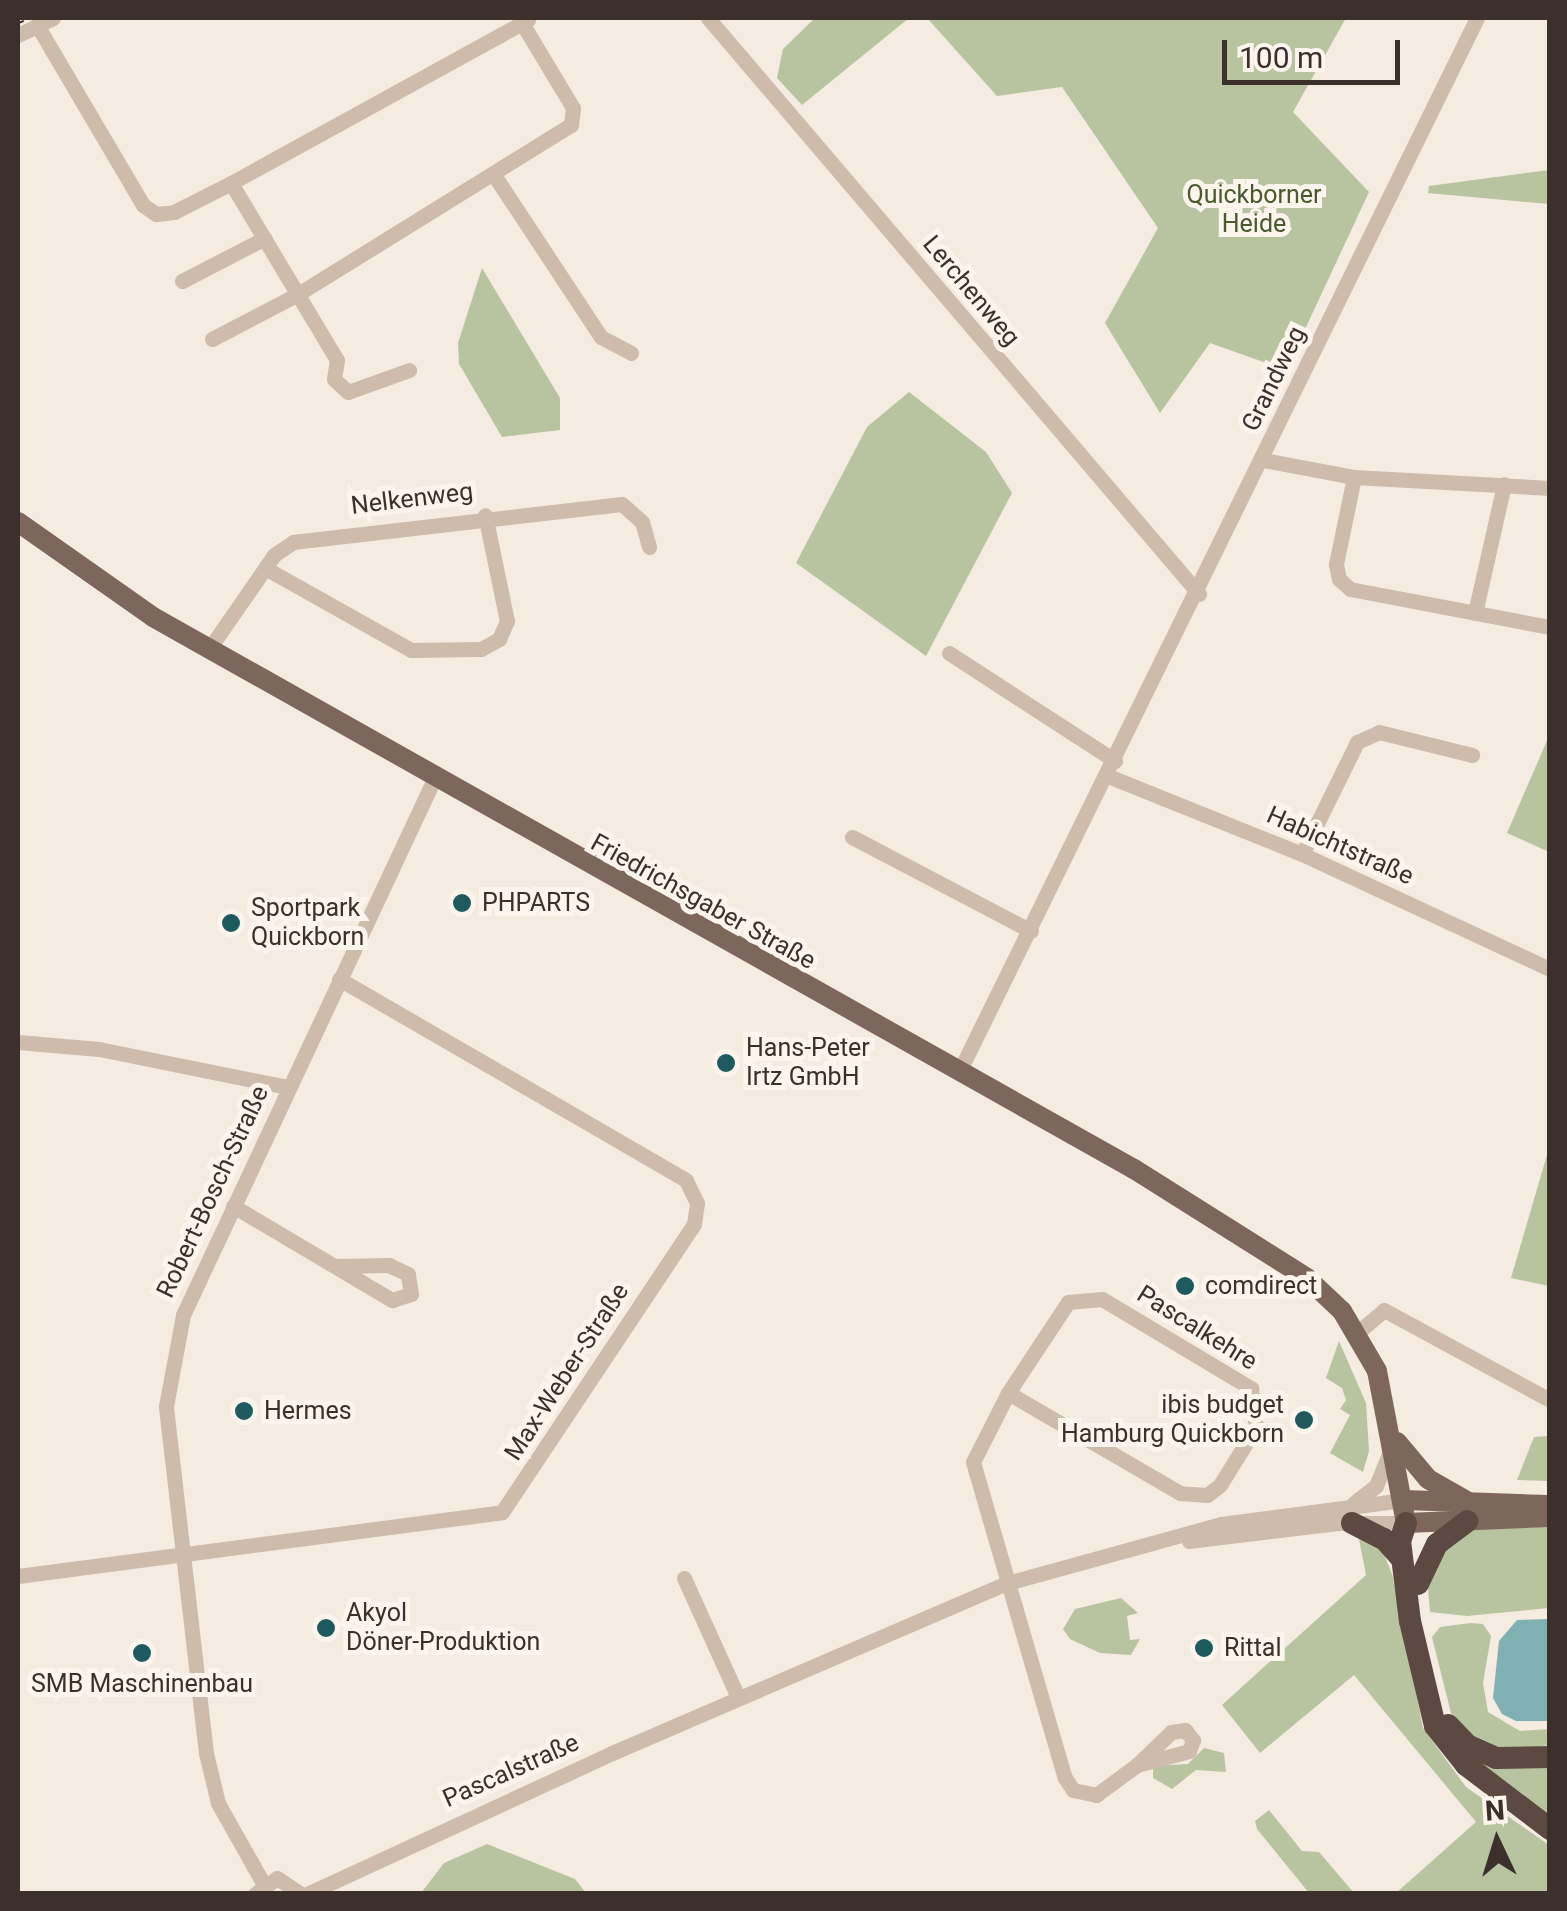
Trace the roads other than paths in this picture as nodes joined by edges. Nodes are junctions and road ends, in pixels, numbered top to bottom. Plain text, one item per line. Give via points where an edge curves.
1 (708, 18) edge
2 (1477, 18) edge
3 (527, 20) edge
4 (45, 21) edge
5 (18, 35) edge
6 (494, 174) junction
7 (231, 183) junction
8 (265, 238) junction
9 (182, 281) dead end
10 (298, 294) junction
11 (212, 339) dead end
12 (630, 353) dead end
13 (409, 370) dead end
14 (1262, 460) junction
15 (1354, 477) junction
16 (1504, 484) junction
17 (1550, 488) edge
18 (485, 515) junction
19 (18, 522) edge
20 (649, 548) dead end
21 (265, 568) junction
22 (1199, 594) junction
23 (1475, 614) junction
24 (1550, 627) edge
25 (210, 649) junction
26 (949, 652) dead end
27 (1472, 755) dead end
28 (1111, 768) junction
29 (435, 777) junction
30 (852, 837) dead end
31 (1302, 854) junction
32 (1031, 931) junction
33 (1550, 969) edge
34 (339, 980) junction
35 (18, 1042) edge
36 (959, 1072) junction
37 (288, 1087) junction
38 (233, 1206) junction
39 (336, 1266) dead end
40 (1358, 1332) junction
41 (1008, 1393) junction
42 (1550, 1400) edge
43 (1394, 1438) junction
44 (1550, 1505) edge
45 (1467, 1511) junction
46 (1405, 1512) junction
47 (1353, 1513) junction
48 (1550, 1517) edge
49 (182, 1556) junction
50 (1401, 1558) junction
51 (18, 1576) edge
52 (684, 1578) dead end
53 (1008, 1584) junction
54 (1418, 1584) junction
55 (738, 1698) junction
56 (1550, 1756) edge
57 (1137, 1765) dead end
58 (1550, 1829) edge
59 (259, 1888) edge
60 (304, 1894) edge

1 - 22 street, Lerchenweg
2 - 14 street, Grandweg
3 - 6 street via 573,108 571,125
3 - 7 street
4 - 5 street
4 - 7 street via 143,205 156,214 174,212
6 - 10 street
6 - 12 street via 601,337
7 - 8 street
8 - 9 street
8 - 10 street
10 - 11 street
10 - 13 street via 337,360 334,379 348,392
14 - 15 street
14 - 22 street, Grandweg
15 - 16 street
15 - 23 street via 1338,579 1350,588
16 - 17 street
16 - 23 street
18 - 20 street, Nelkenweg via 622,504 642,522
18 - 21 street, Nelkenweg via 293,542
18 - 21 street via 507,622 498,640 481,648 411,650
19 - 25 main road, Friedrichsgaber Straße via 67,561
21 - 25 street, Nelkenweg
22 - 28 street, Grandweg
23 - 24 street
25 - 29 main road, Friedrichsgaber Straße
26 - 28 street
27 - 31 street via 1379,732 1357,742
28 - 31 street, Habichtstraße
28 - 32 street, Grandweg
29 - 34 street, Robert-Bosch-Straße
29 - 36 main road, Friedrichsgaber Straße
30 - 32 street
31 - 33 street, Habichtstraße
32 - 36 street, Grandweg
34 - 37 street, Robert-Bosch-Straße
34 - 49 street, Max-Weber-Straße via 686,1180 696,1203 694,1224 502,1512
35 - 37 street via 99,1049
36 - 40 main road, Friedrichsgaber Straße via 1228,1225 1307,1278
37 - 38 street, Robert-Bosch-Straße
38 - 39 street
38 - 49 street, Robert-Bosch-Straße via 183,1315 166,1406
40 - 42 street via 1384,1310
40 - 43 main road, Friedrichsgaber Straße via 1384,1388
41 - 41 street, Pascalkehre via 1197,1496 1220,1486 1256,1427 1258,1406 1251,1388 1102,1299 1068,1302
41 - 53 street via 973,1462
43 - 45 main road, Friedrichsgaber Straße
43 - 46 main road, Friedrichsgaber Straße
43 - 47 street via 1376,1486
44 - 45 main road, Friedrichsgaber Straße
45 - 46 main road, Friedrichsgaber Straße
45 - 48 main road, Friedrichsgaber Straße
45 - 54 highway via 1437,1544
46 - 47 street, Pascalstraße
46 - 50 highway
46 - 54 highway
47 - 50 highway
47 - 53 street, Pascalstraße via 1155,1540
49 - 51 street, Max-Weber-Straße
49 - 59 street, Robert-Bosch-Straße via 210,1770
50 - 58 highway via 1416,1663 1436,1726 1456,1756
52 - 55 street
53 - 55 street, Pascalstraße
53 - 57 street via 1073,1790 1104,1792
54 - 56 highway via 1429,1681 1448,1725 1467,1745 1496,1758
55 - 60 street, Pascalstraße
59 - 60 street, Pascalstraße via 277,1878

